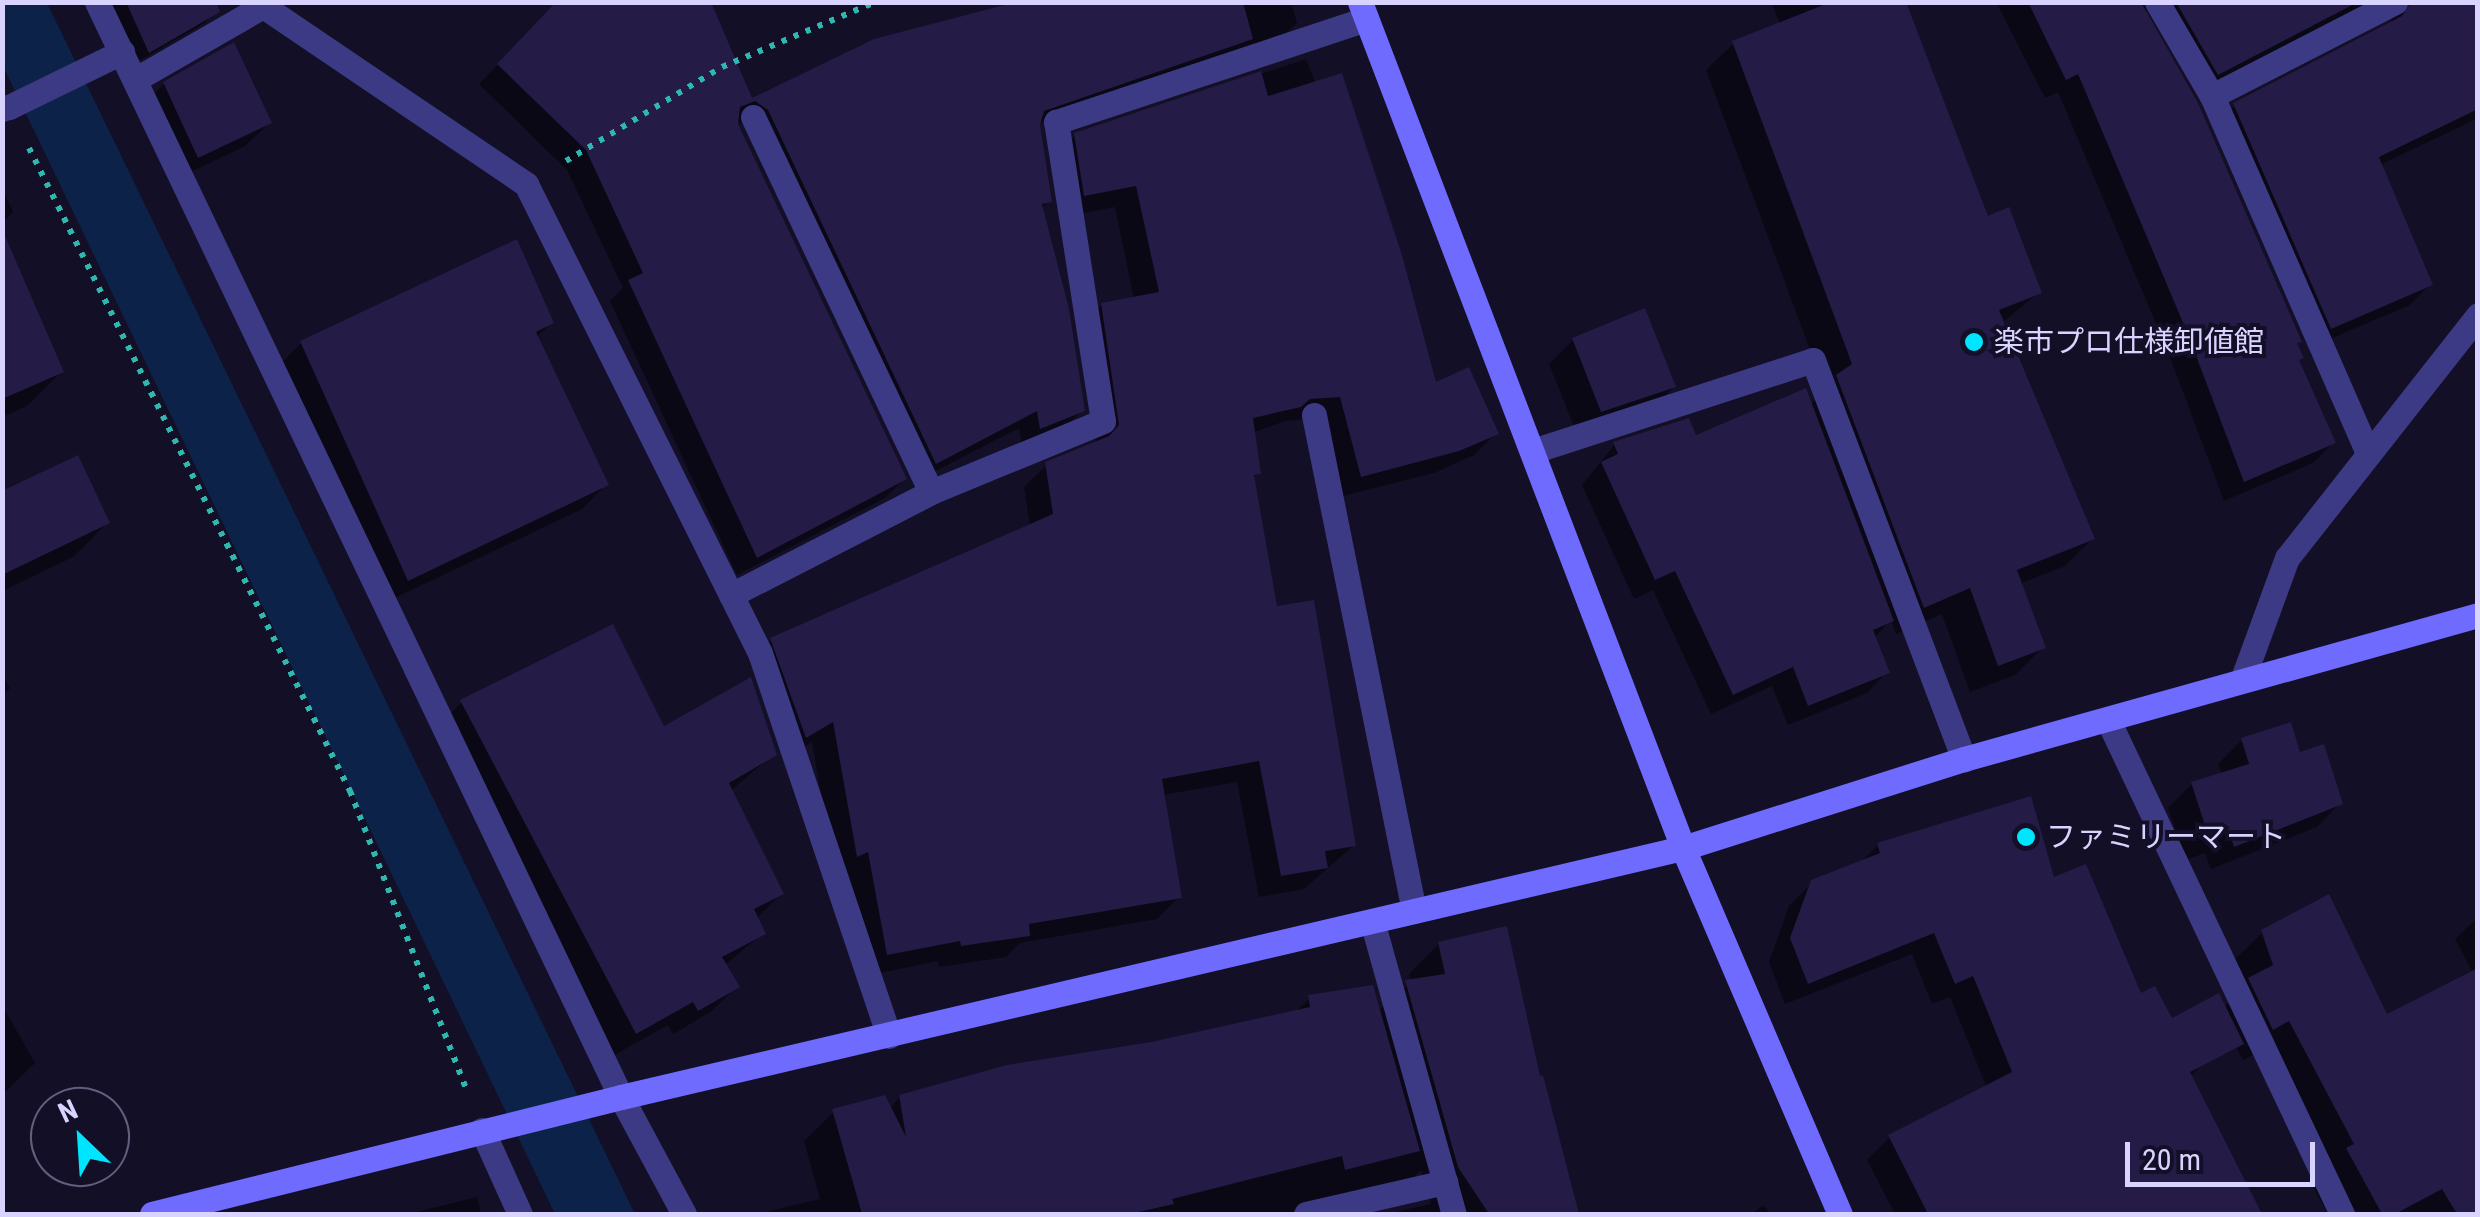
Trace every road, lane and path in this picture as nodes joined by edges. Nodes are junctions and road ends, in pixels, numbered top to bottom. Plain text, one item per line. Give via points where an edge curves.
1 (96, 2) edge
2 (875, 2) edge
3 (2157, 2) edge
4 (2395, 2) edge
5 (1363, 11) edge
6 (122, 52) junction
7 (136, 79) junction
8 (2212, 96) junction
9 (6, 108) edge
10 (753, 117) dead end
11 (526, 184) junction
12 (2478, 314) edge
13 (1314, 415) dead end
14 (1534, 451) junction
15 (2368, 454) junction
16 (931, 492) junction
17 (731, 594) junction
18 (2478, 615) edge
19 (2243, 678) junction
20 (2108, 720) junction
21 (1964, 759) junction
22 (1684, 848) junction
23 (1414, 911) junction
24 (1372, 921) junction
25 (888, 1036) junction
26 (621, 1097) junction
27 (482, 1130) junction
28 (1445, 1182) junction
29 (152, 1214) edge
30 (520, 1214) edge
31 (684, 1214) edge
32 (1306, 1214) edge
33 (1454, 1214) edge
34 (1840, 1214) edge
35 (2342, 1214) edge

1 - 6 street
2 - 11 path via 722,67
3 - 8 street
4 - 8 street
5 - 14 street
5 - 16 street via 1056,122 1103,421
6 - 7 street
6 - 9 street
7 - 11 street via 263,6
7 - 26 street
8 - 15 street
9 - 27 path via 350,790
10 - 16 street
11 - 17 street
12 - 15 street
13 - 23 street
14 - 21 street via 1813,360
14 - 22 street
15 - 19 street via 2287,558
16 - 17 street
17 - 25 street via 760,653
18 - 19 street
19 - 20 street
20 - 21 street
20 - 35 street
21 - 22 street
22 - 23 street
22 - 34 street
23 - 24 street
24 - 25 street
24 - 28 street
25 - 26 street
26 - 27 street
26 - 31 street
27 - 29 street
27 - 30 street
28 - 32 street
28 - 33 street

